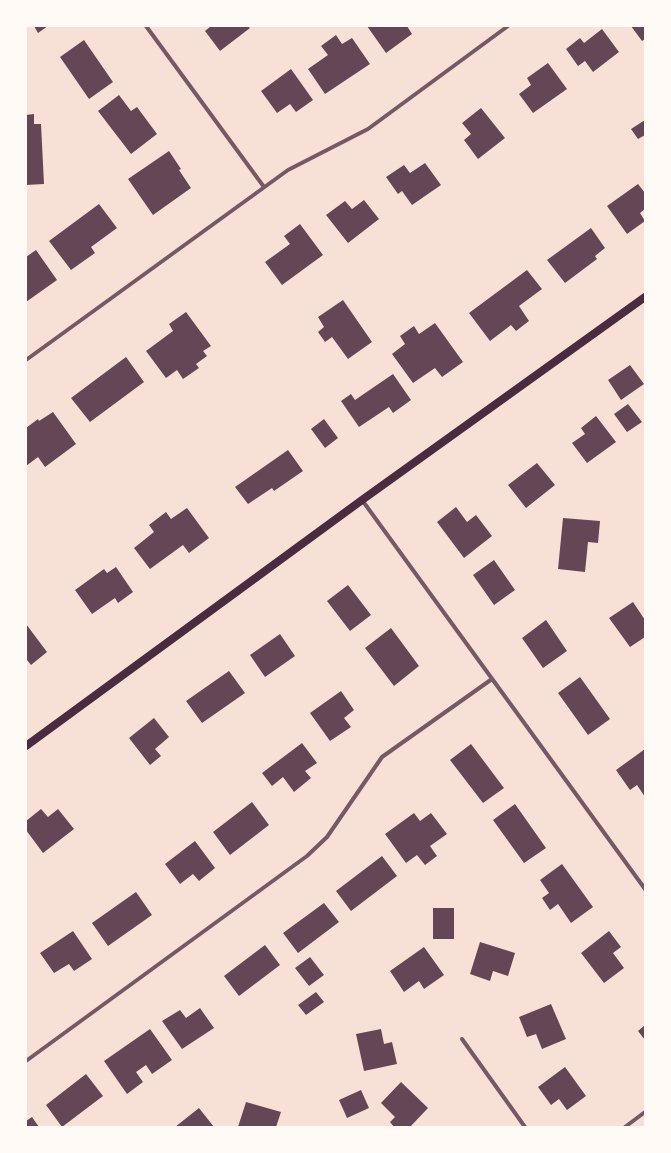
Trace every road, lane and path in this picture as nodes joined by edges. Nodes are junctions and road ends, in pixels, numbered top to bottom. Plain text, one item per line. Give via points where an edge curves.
1 (146, 26) edge
2 (508, 26) edge
3 (264, 187) junction
4 (645, 297) edge
5 (26, 360) edge
6 (362, 500) junction
7 (492, 679) junction
8 (26, 746) edge
9 (645, 889) edge
10 (462, 1039) dead end
11 (26, 1061) edge
12 (645, 1112) edge
13 (525, 1127) edge
14 (625, 1127) edge

1 - 3 street
2 - 3 street via 368,128 288,170
3 - 5 street
4 - 6 main road
6 - 7 street
6 - 8 main road
7 - 9 street
7 - 11 street via 382,757 328,837 307,856
10 - 13 street
12 - 14 street

